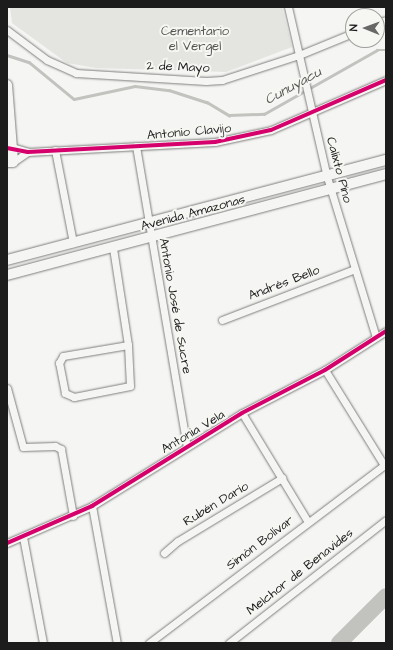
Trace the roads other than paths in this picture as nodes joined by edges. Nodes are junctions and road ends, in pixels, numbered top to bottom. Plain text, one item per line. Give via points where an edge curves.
1 (288, 7) edge
2 (7, 30) edge
3 (345, 36) edge
4 (300, 55) junction
5 (386, 80) edge
6 (7, 85) edge
7 (313, 112) junction
8 (136, 146) junction
9 (10, 147) edge
10 (56, 150) junction
11 (28, 152) junction
12 (386, 160) edge
13 (10, 162) edge
14 (386, 174) edge
15 (327, 177) junction
16 (332, 190) junction
17 (148, 225) junction
18 (151, 238) junction
19 (73, 243) junction
20 (113, 248) junction
21 (7, 260) edge
22 (355, 269) junction
23 (7, 276) edge
24 (222, 320) dead end
25 (386, 330) edge
26 (376, 337) junction
27 (128, 345) junction
28 (325, 370) junction
29 (7, 391) edge
30 (242, 413) junction
31 (187, 446) junction
32 (385, 465) edge
33 (282, 478) junction
34 (92, 506) junction
35 (73, 516) junction
36 (386, 520) edge
37 (308, 522) junction
38 (23, 537) junction
39 (7, 543) edge
40 (164, 553) dead end
41 (43, 643) edge
42 (117, 643) edge
43 (149, 643) edge
44 (229, 643) edge

1 - 4 street, Calixto Pino
2 - 4 street, 2 de Mayo via 57,66 88,75 222,80
3 - 4 street, 2 de Mayo
4 - 7 street, Calixto Pino
5 - 7 street, Antonio Clavijo
6 - 9 main road
7 - 8 street, Antonio Clavijo via 271,130 215,142
7 - 15 street, Calixto Pino
8 - 10 street, Antonio Clavijo
8 - 17 street, Antonio José de Sucre
9 - 11 street, Antonio Clavijo
9 - 13 main road
10 - 11 street, Antonio Clavijo
10 - 19 street
11 - 13 street, Antonio Clavijo
12 - 15 main road, Avenida Amazonas
14 - 16 main road, Avenida Amazonas
15 - 16 street, Calixto Pino
15 - 17 main road, Avenida Amazonas
16 - 18 main road, Avenida Amazonas
16 - 22 street, Calixto Pino
17 - 18 street, Antonio José de Sucre
17 - 19 main road, Avenida Amazonas
18 - 20 main road, Avenida Amazonas
18 - 31 street, Antonio José de Sucre
19 - 21 main road, Avenida Amazonas
20 - 23 main road, Avenida Amazonas
20 - 27 street
22 - 24 street, Andrés Bello
22 - 26 street, Calixto Pino
25 - 26 street, Antonia Vela
26 - 28 street, Antonia Vela
27 - 27 street via 128,387 74,397 65,393 59,363 63,356
28 - 30 street, Antonia Vela
28 - 32 street
29 - 35 street via 23,447 54,446 61,449
30 - 31 street, Antonia Vela
30 - 33 street
31 - 34 street, Antonia Vela
32 - 37 street, Simón Bolívar
33 - 37 street
33 - 40 street, Rubén Darío via 178,541
34 - 35 street, Antonia Vela
34 - 42 street
35 - 38 street, Antonia Vela
36 - 44 street, Melchor de Benavides
37 - 43 street, Simón Bolívar
38 - 39 street, Antonia Vela
38 - 41 street

